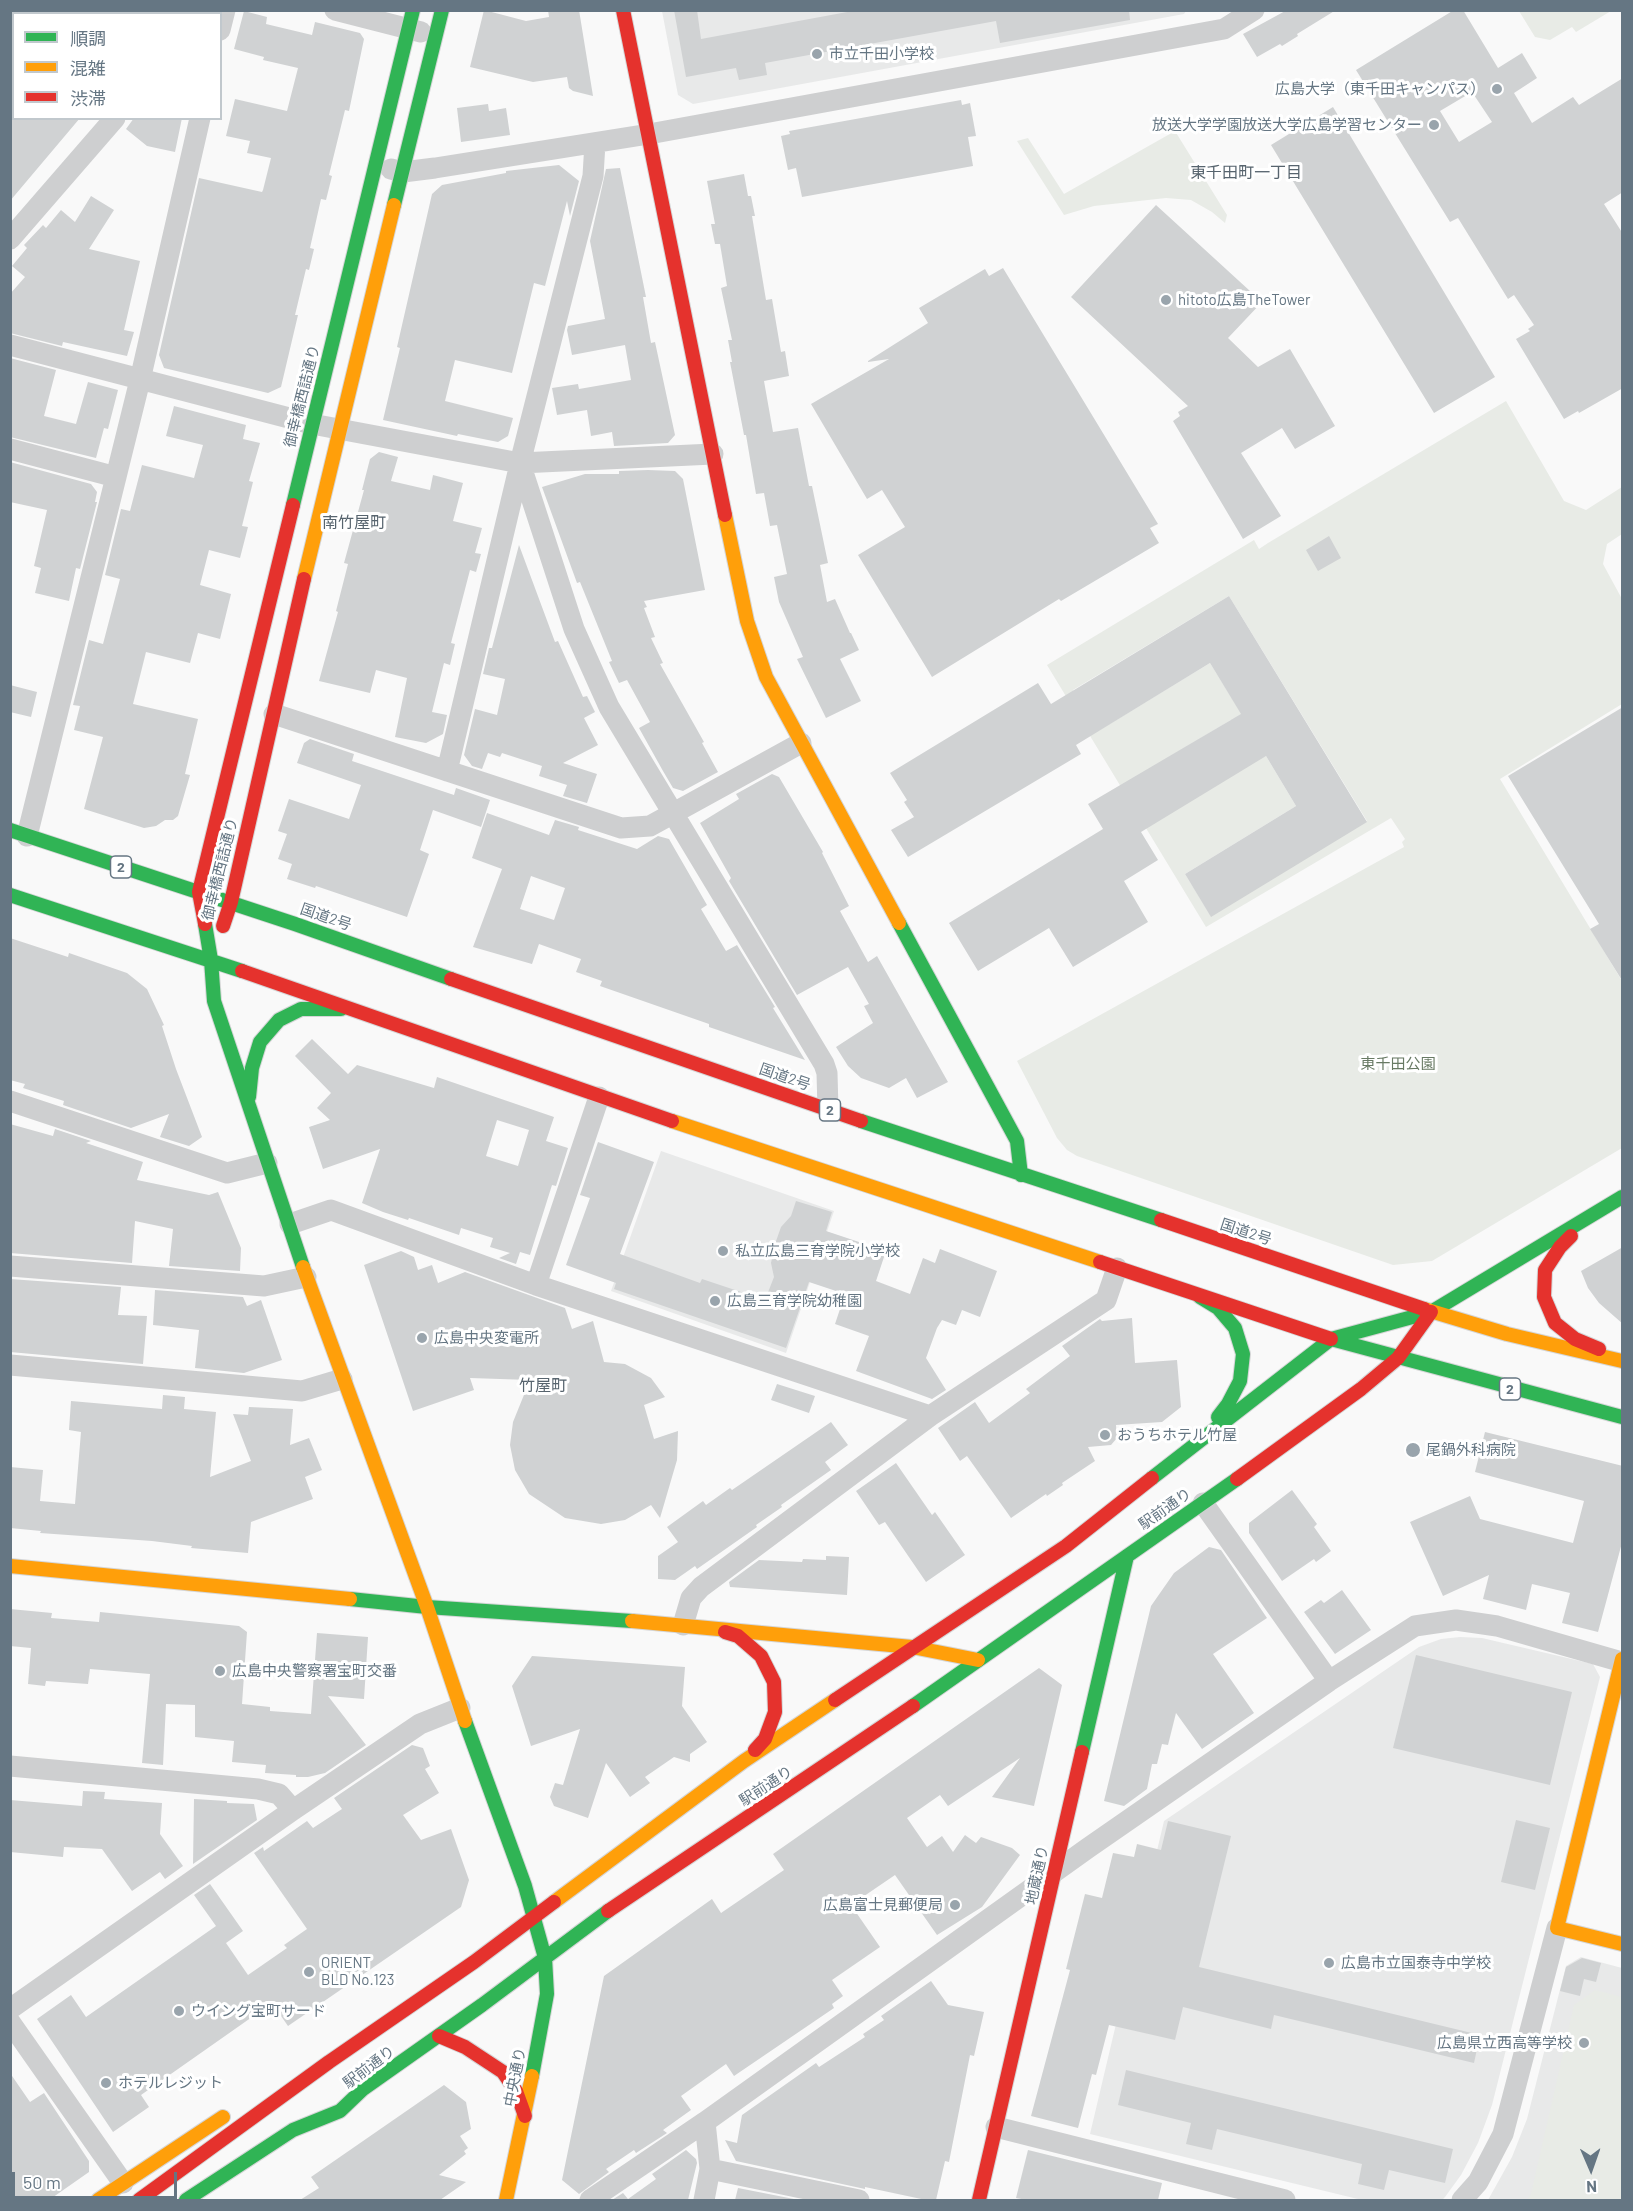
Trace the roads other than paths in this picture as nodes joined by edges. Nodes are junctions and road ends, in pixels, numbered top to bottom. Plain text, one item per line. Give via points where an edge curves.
1 (335, 10) edge
2 (442, 10) edge
3 (623, 10) edge
4 (1254, 10) edge
5 (411, 20) edge
6 (1218, 20) edge
7 (436, 36) junction
8 (113, 120) edge
9 (200, 120) edge
10 (649, 134) junction
11 (595, 143) junction
12 (375, 165) junction
13 (403, 172) junction
14 (10, 239) edge
15 (10, 345) edge
16 (140, 380) junction
17 (312, 424) junction
18 (339, 430) junction
19 (10, 449) edge
20 (713, 454) junction
21 (520, 463) junction
22 (116, 477) junction
23 (274, 714) junction
24 (801, 743) junction
25 (447, 771) junction
26 (673, 815) junction
27 (19, 833) edge
28 (199, 892) junction
29 (10, 895) edge
30 (231, 902) junction
31 (211, 960) junction
32 (353, 1010) junction
33 (599, 1097) junction
34 (10, 1101) edge
35 (249, 1102) junction
36 (828, 1110) junction
37 (267, 1163) junction
38 (1021, 1175) junction
39 (1623, 1197) edge
40 (1598, 1212) junction
41 (290, 1224) junction
42 (10, 1266) edge
43 (1117, 1268) junction
44 (306, 1276) junction
45 (536, 1285) junction
46 (1191, 1292) junction
47 (1431, 1312) junction
48 (1330, 1339) junction
49 (1398, 1358) junction
50 (1623, 1360) edge
51 (10, 1365) edge
52 (342, 1379) junction
53 (930, 1416) junction
54 (1623, 1418) edge
55 (1200, 1440) junction
56 (1203, 1503) junction
57 (1127, 1556) junction
58 (10, 1566) edge
59 (427, 1607) junction
60 (682, 1625) junction
61 (710, 1628) junction
62 (912, 1647) junction
63 (978, 1660) junction
64 (1622, 1661) edge
65 (1329, 1681) junction
66 (460, 1708) junction
67 (744, 1761) junction
68 (10, 1766) edge
69 (293, 1810) junction
70 (1054, 1872) junction
71 (534, 1915) junction
72 (1557, 1928) junction
73 (1623, 1944) edge
74 (545, 1958) junction
75 (10, 2009) edge
76 (10, 2022) edge
77 (439, 2036) junction
78 (329, 2062) junction
79 (276, 2084) dead end
80 (237, 2107) dead end
81 (340, 2111) junction
82 (525, 2116) junction
83 (705, 2121) junction
84 (996, 2127) junction
85 (311, 2137) dead end
86 (710, 2169) junction
87 (123, 2183) junction
88 (98, 2200) edge
89 (139, 2200) edge
90 (186, 2200) edge
91 (506, 2200) edge
92 (590, 2200) edge
93 (704, 2200) edge
94 (859, 2200) edge
95 (979, 2200) edge
96 (1285, 2200) edge
97 (1462, 2200) edge

1 - 5 street
2 - 7 main road, 御幸橋西詰通り
3 - 10 main road
4 - 6 street
5 - 7 street
5 - 12 main road, 御幸橋西詰通り
6 - 10 street
7 - 13 main road, 御幸橋西詰通り
8 - 14 street
9 - 16 street
10 - 11 street
10 - 20 main road
11 - 13 street
11 - 21 street via 593,176
12 - 13 street
12 - 17 main road, 御幸橋西詰通り
13 - 18 main road, 御幸橋西詰通り
15 - 16 street
16 - 17 street
16 - 22 street
17 - 18 street
17 - 28 main road, 御幸橋西詰通り
18 - 21 street
18 - 23 main road, 御幸橋西詰通り
19 - 22 street
20 - 21 street
20 - 24 main road via 747,621 766,677
21 - 25 street
21 - 26 street via 579,639 609,707
22 - 27 street
23 - 25 street
23 - 30 main road, 御幸橋西詰通り
24 - 26 street
24 - 38 main road via 1017,1141
25 - 26 street via 621,828 650,826
26 - 36 street via 824,1064
27 - 28 main road, 国道2号 / 2
28 - 30 main road, 国道2号 / 2
28 - 31 main road, 御幸橋西詰通り
29 - 31 main road, 2
30 - 31 main road, 御幸橋西詰通り
30 - 36 main road, 国道2号 / 2
31 - 32 main road, 2
31 - 35 main road, 中央通り via 214,1000
32 - 33 main road, 2
32 - 35 main road via 302,1009 279,1020 260,1042 252,1068
33 - 43 main road, 2
33 - 45 street
34 - 37 street via 227,1173
35 - 37 main road, 中央通り
36 - 38 main road, 国道2号 / 2
37 - 41 main road, 中央通り
38 - 47 main road, 国道2号 / 2
39 - 40 main road
40 - 47 main road
40 - 50 main road via 1560,1247 1545,1270 1544,1297 1555,1323 1575,1339
41 - 44 main road, 中央通り
41 - 45 street via 331,1210
42 - 44 street via 264,1286
43 - 46 main road, 2
43 - 53 street via 1106,1300
44 - 52 main road, 中央通り
45 - 53 street
46 - 48 main road, 2
46 - 55 main road via 1218,1308 1235,1328 1243,1354 1240,1381
47 - 48 main road
47 - 49 main road, 駅前通り
47 - 50 main road, 国道2号 / 2
48 - 49 main road, 2
48 - 55 main road
49 - 54 main road, 2
49 - 56 main road, 駅前通り
51 - 52 street via 302,1391
52 - 59 main road, 中央通り
53 - 60 street via 701,1587 691,1598
55 - 62 main road via 1066,1546
56 - 57 main road, 駅前通り
56 - 65 street
57 - 63 main road, 駅前通り
57 - 70 main road, 地蔵通り
58 - 59 main road
59 - 60 main road
59 - 66 main road, 中央通り
60 - 61 main road
61 - 62 main road
61 - 67 main road via 738,1636 761,1656 774,1682 775,1712 765,1739
62 - 63 main road
62 - 67 main road
63 - 74 main road, 駅前通り via 616,1905
64 - 65 street via 1497,1626 1456,1620 1415,1626
64 - 72 main road
65 - 70 street
66 - 69 street via 420,1724
66 - 71 main road, 中央通り
67 - 71 main road
68 - 69 street via 258,1789 279,1794
69 - 75 street
70 - 83 street
70 - 84 main road, 地蔵通り
71 - 74 main road, 中央通り
71 - 78 main road via 474,1962
72 - 73 main road
72 - 97 street via 1503,2134 1478,2182
74 - 77 main road, 駅前通り
74 - 82 main road, 中央通り via 547,1994
76 - 87 street
77 - 81 main road, 駅前通り via 363,2089
77 - 82 main road via 465,2047 503,2072 516,2091
78 - 79 main road
78 - 89 main road
80 - 87 main road
81 - 85 main road
81 - 90 main road, 駅前通り via 293,2130
82 - 91 main road, 中央通り
83 - 86 street
83 - 92 street
84 - 95 main road, 地蔵通り
84 - 96 street
86 - 93 street
86 - 94 street
87 - 88 main road

